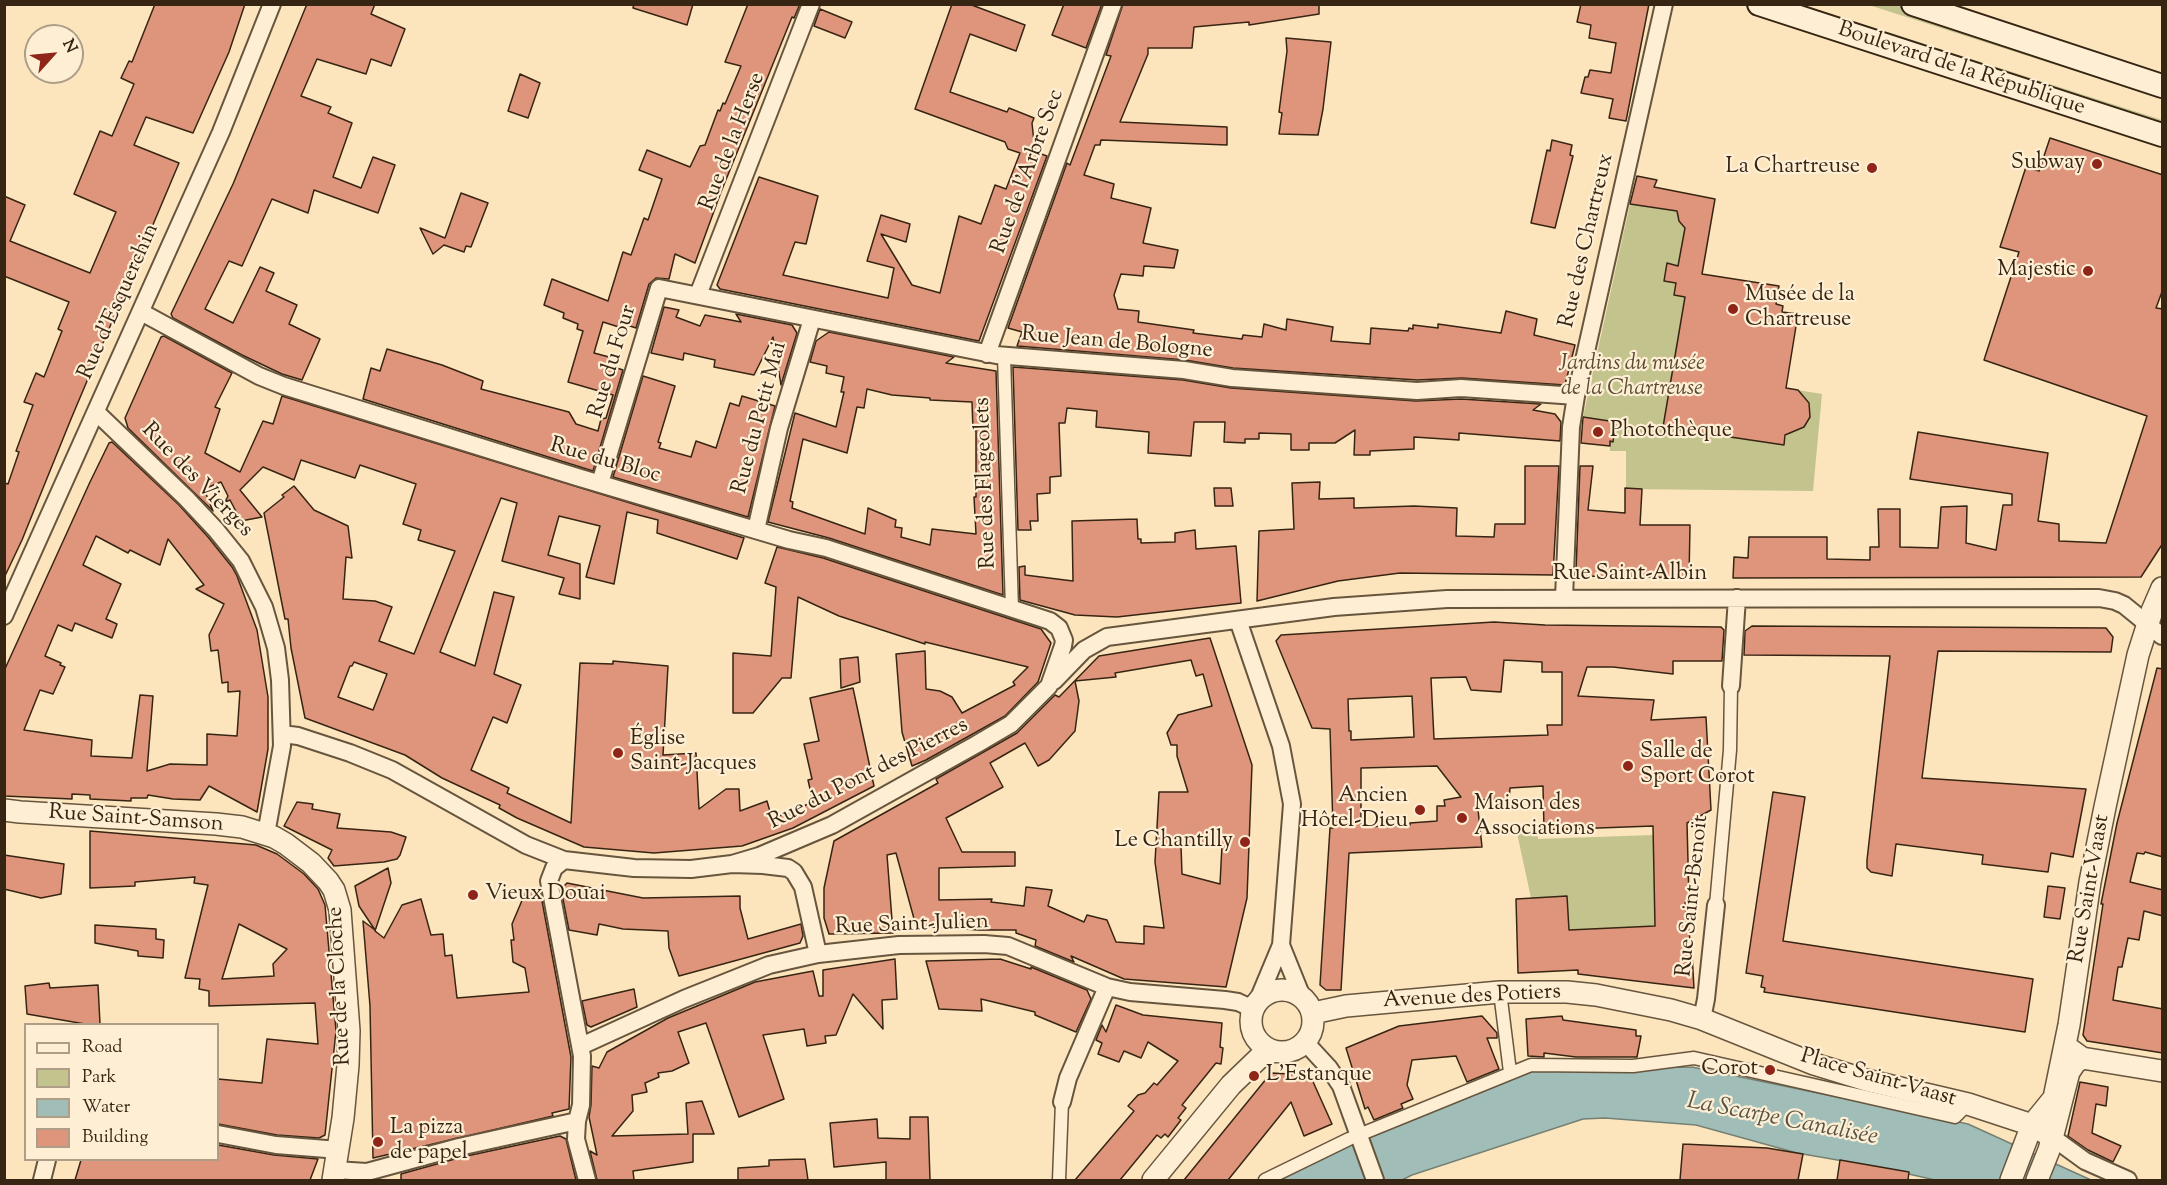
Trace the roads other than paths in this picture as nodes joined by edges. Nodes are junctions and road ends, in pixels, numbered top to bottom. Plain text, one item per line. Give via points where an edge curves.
1 (272, 4) edge
2 (811, 4) edge
3 (1113, 4) edge
4 (1665, 4) edge
5 (1759, 4) edge
6 (1913, 4) edge
7 (2163, 86) edge
8 (2163, 135) edge
9 (659, 288) joint
10 (698, 295) junction
11 (141, 312) junction
12 (812, 319) junction
13 (987, 354) junction
14 (1004, 356) junction
15 (1576, 396) junction
16 (96, 412) junction
17 (600, 483) junction
18 (756, 530) junction
19 (2163, 588) edge
20 (1564, 598) junction
21 (1737, 598) junction
22 (1012, 609) junction
23 (4, 616) edge
24 (1238, 620) junction
25 (2155, 629) edge
26 (1062, 634) joint
27 (1107, 637) joint
28 (1049, 686) junction
29 (1731, 686) joint
30 (282, 734) junction
31 (4, 810) edge
32 (266, 834) junction
33 (564, 860) junction
34 (732, 864) junction
35 (1716, 905) joint
36 (1281, 945) junction
37 (818, 954) junction
38 (1107, 987) junction
39 (1500, 992) junction
40 (1307, 1005) junction
41 (1254, 1012) junction
42 (1702, 1019) junction
43 (1305, 1042) junction
44 (2065, 1044) junction
45 (581, 1046) junction
46 (1273, 1051) junction
47 (2082, 1058) junction
48 (2163, 1071) edge
49 (1510, 1072) junction
50 (1231, 1084) junction
51 (1062, 1102) joint
52 (1977, 1108) junction
53 (577, 1121) junction
54 (219, 1134) edge
55 (1360, 1135) junction
56 (2027, 1138) junction
57 (2049, 1148) junction
58 (47, 1161) edge
59 (336, 1167) edge
60 (380, 1175) edge
61 (42, 1180) edge
62 (586, 1180) edge
63 (1059, 1180) edge
64 (1153, 1180) edge
65 (1265, 1180) edge
66 (1376, 1180) edge
67 (2011, 1180) edge
68 (2037, 1180) edge
69 (2128, 1180) edge

1 - 11 street, Rue d'Esquerchin via 238,93
2 - 10 street, Rue de la Herse
3 - 13 street, Rue de l'Arbre Sec
4 - 15 street, Rue des Chartreux
5 - 8 main road, Boulevard de la République
6 - 7 main road, Boulevard de la République
9 - 10 street, Rue Jean de Bologne
9 - 17 street, Rue du Four
10 - 12 street, Rue Jean de Bologne
11 - 16 street, Rue d'Esquerchin
11 - 17 street, Rue du Bloc via 284,386
12 - 13 street, Rue Jean de Bologne
12 - 18 street, Rue du Petit Mai via 779,428
13 - 14 street, Rue Jean de Bologne
14 - 15 street, Rue Jean de Bologne via 1417,391 1461,388
14 - 22 street, Rue des Flageolets
15 - 20 street, Rue des Chartreux via 1571,427
16 - 23 street, Rue d'Esquerchin
16 - 30 street, Rue des Vierges via 186,498 231,547 249,575 276,648
17 - 18 street, Rue du Bloc
18 - 22 street, Rue du Bloc via 826,548
19 - 25 street, Rue Saint-Vaast
20 - 21 street, Rue Saint-Albin
20 - 24 street, Rue Saint-Albin via 1411,600
21 - 25 street, Rue Saint-Albin via 2099,598 2124,605
21 - 29 street, Rue Saint-Benoït
22 - 26 street, Rue du Bloc via 1050,621
24 - 27 street, Rue Saint-Albin
24 - 36 street via 1281,746 1291,794
25 - 44 street, Rue Saint-Vaast via 2138,655 2090,882
26 - 28 street, Rue du Pont des Pierres via 1062,651
27 - 28 street, Rue du Pont des Pierres via 1084,650
28 - 34 street, Rue du Pont des Pierres via 1023,714 978,744 832,825
29 - 35 street, Rue Saint-Benoït via 1730,750
30 - 32 street, Rue des Vierges
30 - 33 street via 350,753 392,770 526,846
31 - 32 street, Rue Saint-Samson via 216,824
32 - 59 street, Rue de la Cloche via 311,863 334,890 340,910 349,1047
33 - 34 street via 634,868
33 - 45 street via 554,868 549,881
34 - 37 street, Rue du Pont des Pierres via 780,866 794,872 803,887
35 - 42 street, Rue Saint-Benoït
36 - 40 street
36 - 41 street
37 - 38 street, Rue Saint-Julien via 899,945 1008,946
37 - 45 street, Rue Saint-Julien via 733,978
38 - 41 street, Rue Saint-Julien via 1238,1002
38 - 51 street via 1068,1078
39 - 40 street, Avenue des Potiers via 1346,1006
39 - 42 street, Avenue des Potiers via 1596,994
39 - 49 street
40 - 41 street via 1289,990 1280,990 1266,994
40 - 43 street via 1313,1027
41 - 46 street via 1257,1039
41 - 50 street via 1244,1054
42 - 52 street, Place Saint-Vaast via 1829,1069
43 - 46 street via 1290,1051
43 - 55 street via 1338,1079
44 - 47 street
44 - 56 street, Rue Saint-Vaast via 2054,1098
45 - 53 street via 581,1105
46 - 50 street via 1259,1058
47 - 48 street
47 - 57 street via 2069,1072
49 - 52 street via 1531,1065 1633,1066 1694,1058 1955,1117
49 - 55 street
50 - 64 street
51 - 63 street
52 - 56 street, Place Saint-Vaast
53 - 60 street via 459,1147
53 - 62 street via 576,1139
54 - 59 street via 276,1145
55 - 65 street
55 - 66 street
56 - 57 street, Place Saint-Vaast
56 - 67 street, Rue Saint-Vaast
57 - 68 street
57 - 69 street
58 - 61 street
59 - 60 street

